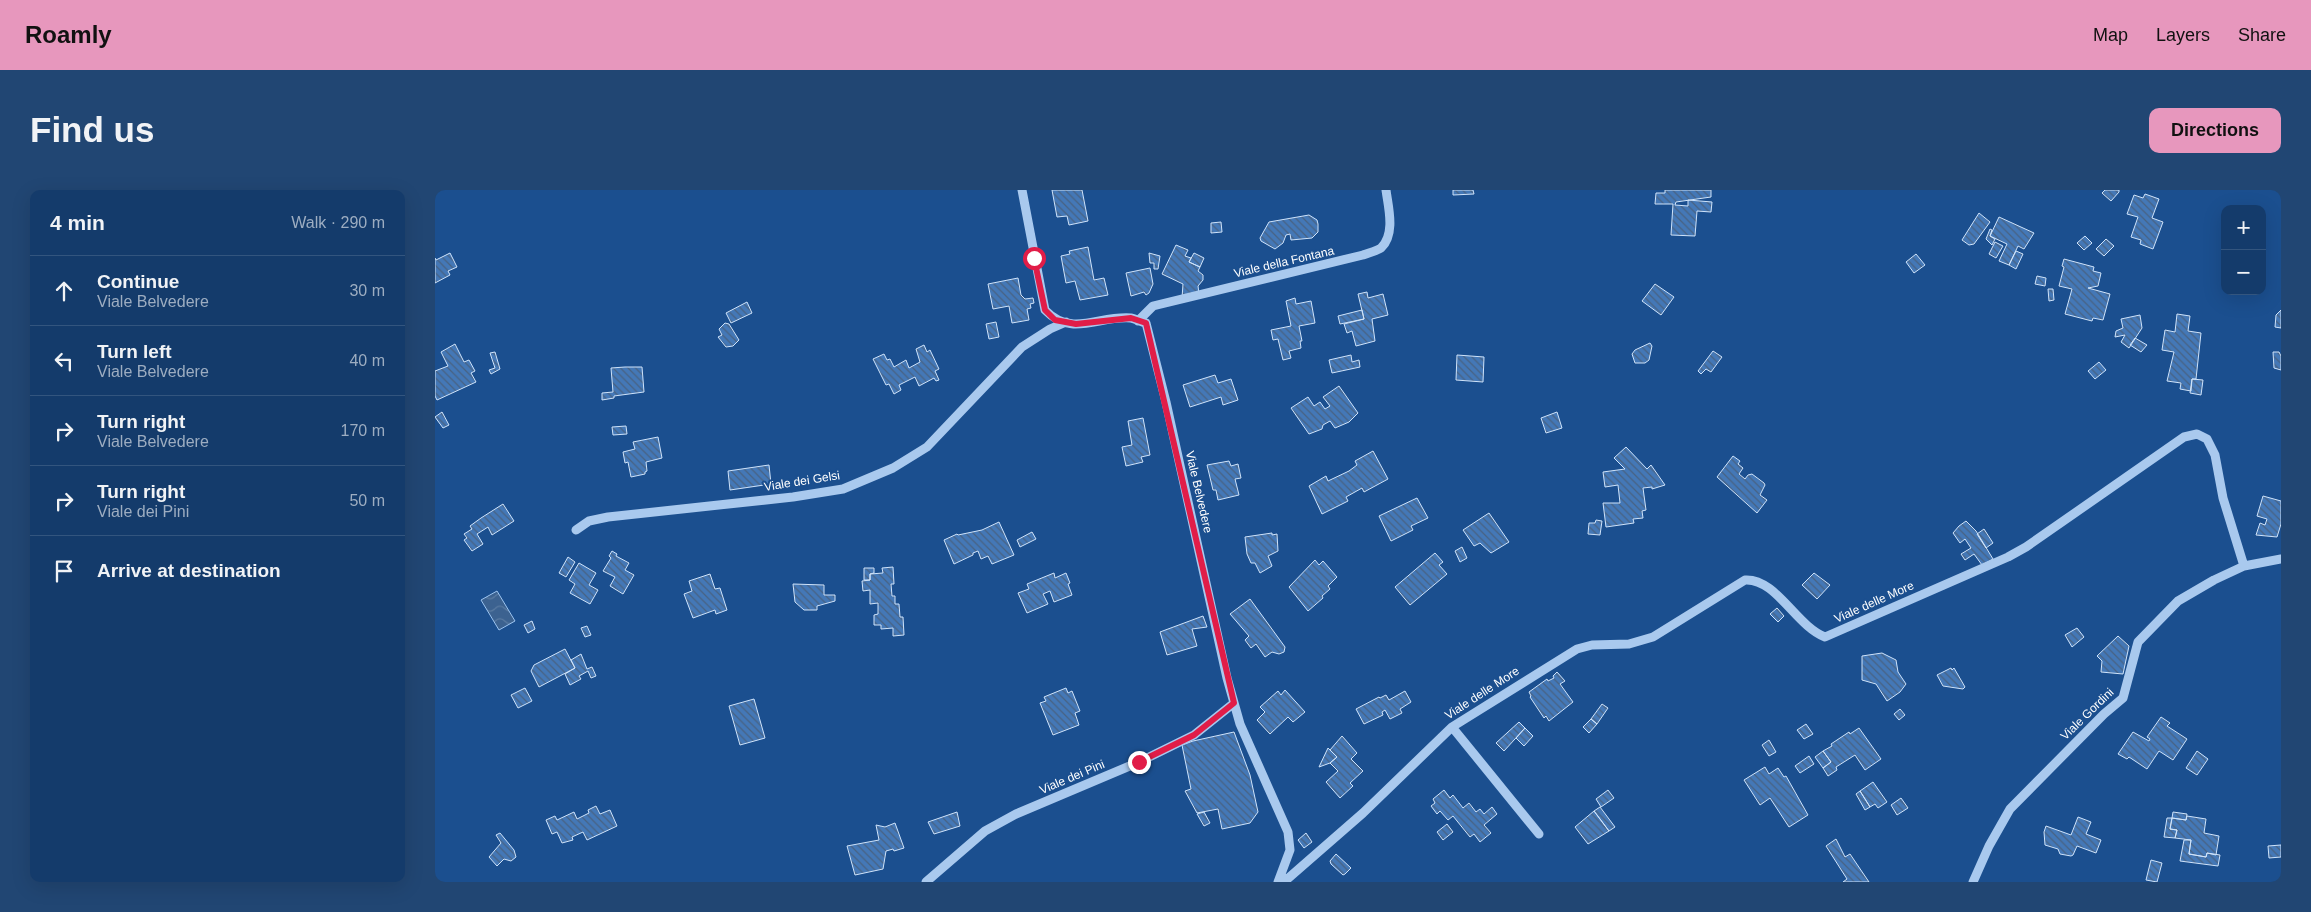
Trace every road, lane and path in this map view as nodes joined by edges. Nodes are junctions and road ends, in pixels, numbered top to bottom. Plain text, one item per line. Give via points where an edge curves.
1 (1022, 190) edge
2 (1386, 190) edge
3 (1138, 320) junction
4 (1066, 322) junction
5 (576, 530) dead end
6 (2281, 559) edge
7 (2245, 566) junction
8 (1234, 703) junction
9 (1452, 727) junction
10 (1539, 834) dead end
11 (926, 882) edge
12 (1278, 882) edge
13 (1284, 882) edge
14 (1973, 882) edge

1 - 4 street via 1045,310 1055,320
2 - 3 street, Viale della Fontana via 1391,220 1381,248 1153,306
3 - 4 street
3 - 8 street, Viale Belvedere via 1146,323
4 - 5 street, Viale dei Gelsi via 1022,348 927,448 893,468 843,489 608,517 589,521
6 - 7 street, Viale Gordini
7 - 9 street, Viale delle More via 2223,498 2215,455 2207,439 2197,434 2183,437 2008,557 1825,637 1814,633 1765,585 1745,580 1653,637 1629,644 1592,645 1577,649
7 - 14 street, Viale Gordini via 2178,602 2138,642 2123,698 2010,809
8 - 11 street, Viale dei Pini via 1194,735 1016,814 985,831
8 - 12 street, Viale Belvedere via 1288,832 1290,850
9 - 10 street
9 - 13 street, Viale delle More via 1363,813

